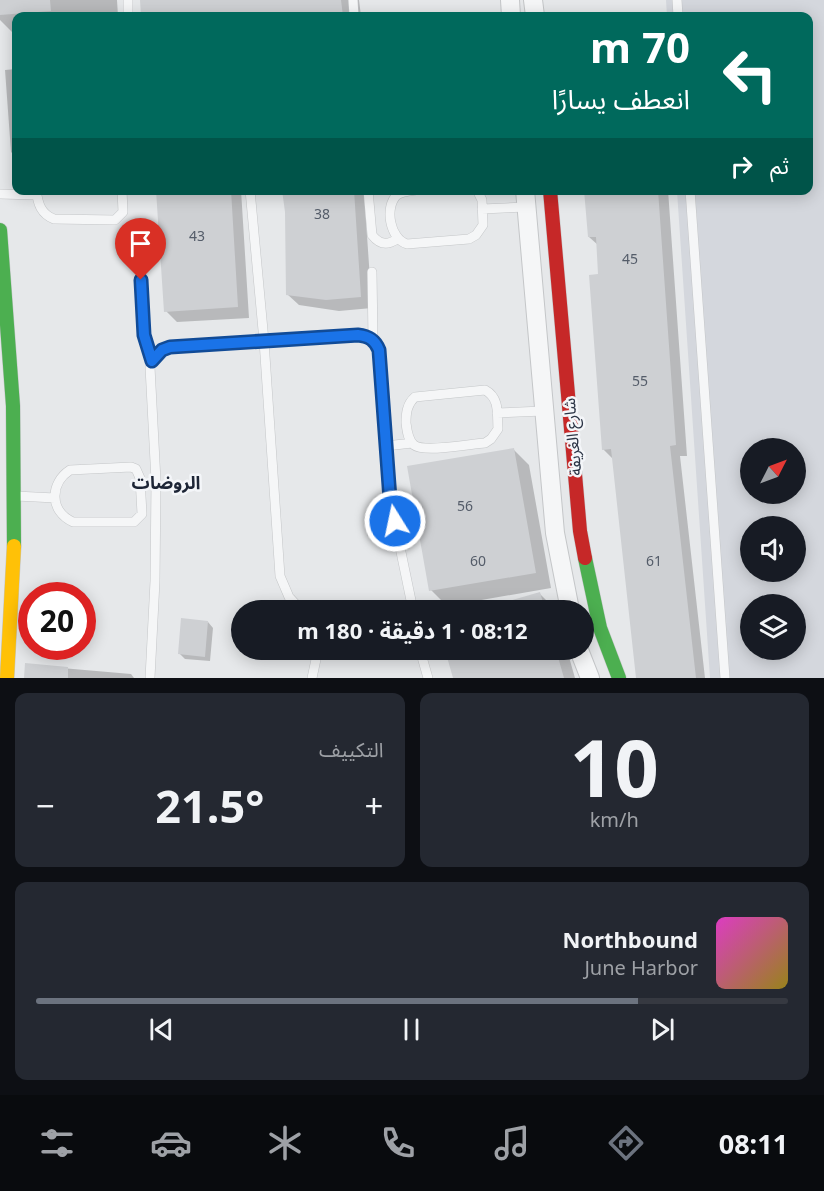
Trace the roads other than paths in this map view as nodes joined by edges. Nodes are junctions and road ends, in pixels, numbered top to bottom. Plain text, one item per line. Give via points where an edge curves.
1 (37, 195) edge
2 (122, 195) edge
3 (250, 195) edge
4 (368, 195) edge
5 (398, 195) edge
6 (480, 195) edge
7 (550, 195) edge
8 (690, 195) edge
9 (526, 199) edge
10 (482, 209) junction
11 (0, 230) edge
12 (139, 237) dead end
13 (397, 239) junction
14 (372, 272) dead end
15 (374, 340) junction
16 (264, 341) junction
17 (152, 361) junction
18 (543, 411) junction
19 (497, 413) junction
20 (412, 443) junction
21 (387, 446) junction
22 (15, 496) junction
23 (55, 498) junction
24 (140, 518) junction
25 (156, 518) junction
26 (292, 600) edge
27 (411, 600) edge
28 (568, 600) edge
29 (316, 660) edge
30 (423, 660) edge
31 (583, 660) edge
32 (7, 678) edge
33 (150, 678) edge
34 (312, 678) edge
35 (428, 678) edge
36 (590, 678) edge
37 (619, 678) edge
38 (725, 678) edge

1 - 2 lane via 43,212 54,219 115,220 123,212
3 - 16 lane
4 - 13 lane via 372,235 382,243
5 - 13 lane via 392,202
6 - 10 lane
7 - 37 street, شارع الغريفة via 580,531 600,628
8 - 38 lane
9 - 10 lane
9 - 18 street, شارع الغريفة
10 - 13 lane via 483,225 469,239 407,244
11 - 22 street via 11,367
12 - 17 lane via 144,335
14 - 15 lane
15 - 16 lane via 358,335
15 - 21 lane via 379,350
16 - 17 lane via 170,347
16 - 26 lane via 280,576
17 - 25 lane
18 - 19 lane
18 - 28 street, شارع الغريفة via 555,533
19 - 20 lane via 498,429 484,443 422,448
19 - 20 lane via 494,396 485,390 415,397 406,418
20 - 21 lane
21 - 27 lane via 390,499
22 - 23 lane
22 - 32 street via 13,613
23 - 24 lane via 62,515 73,522 134,522
23 - 24 lane via 57,482 70,470 131,467 140,478
24 - 25 lane
25 - 33 lane
29 - 34 lane
30 - 35 lane
31 - 36 street

